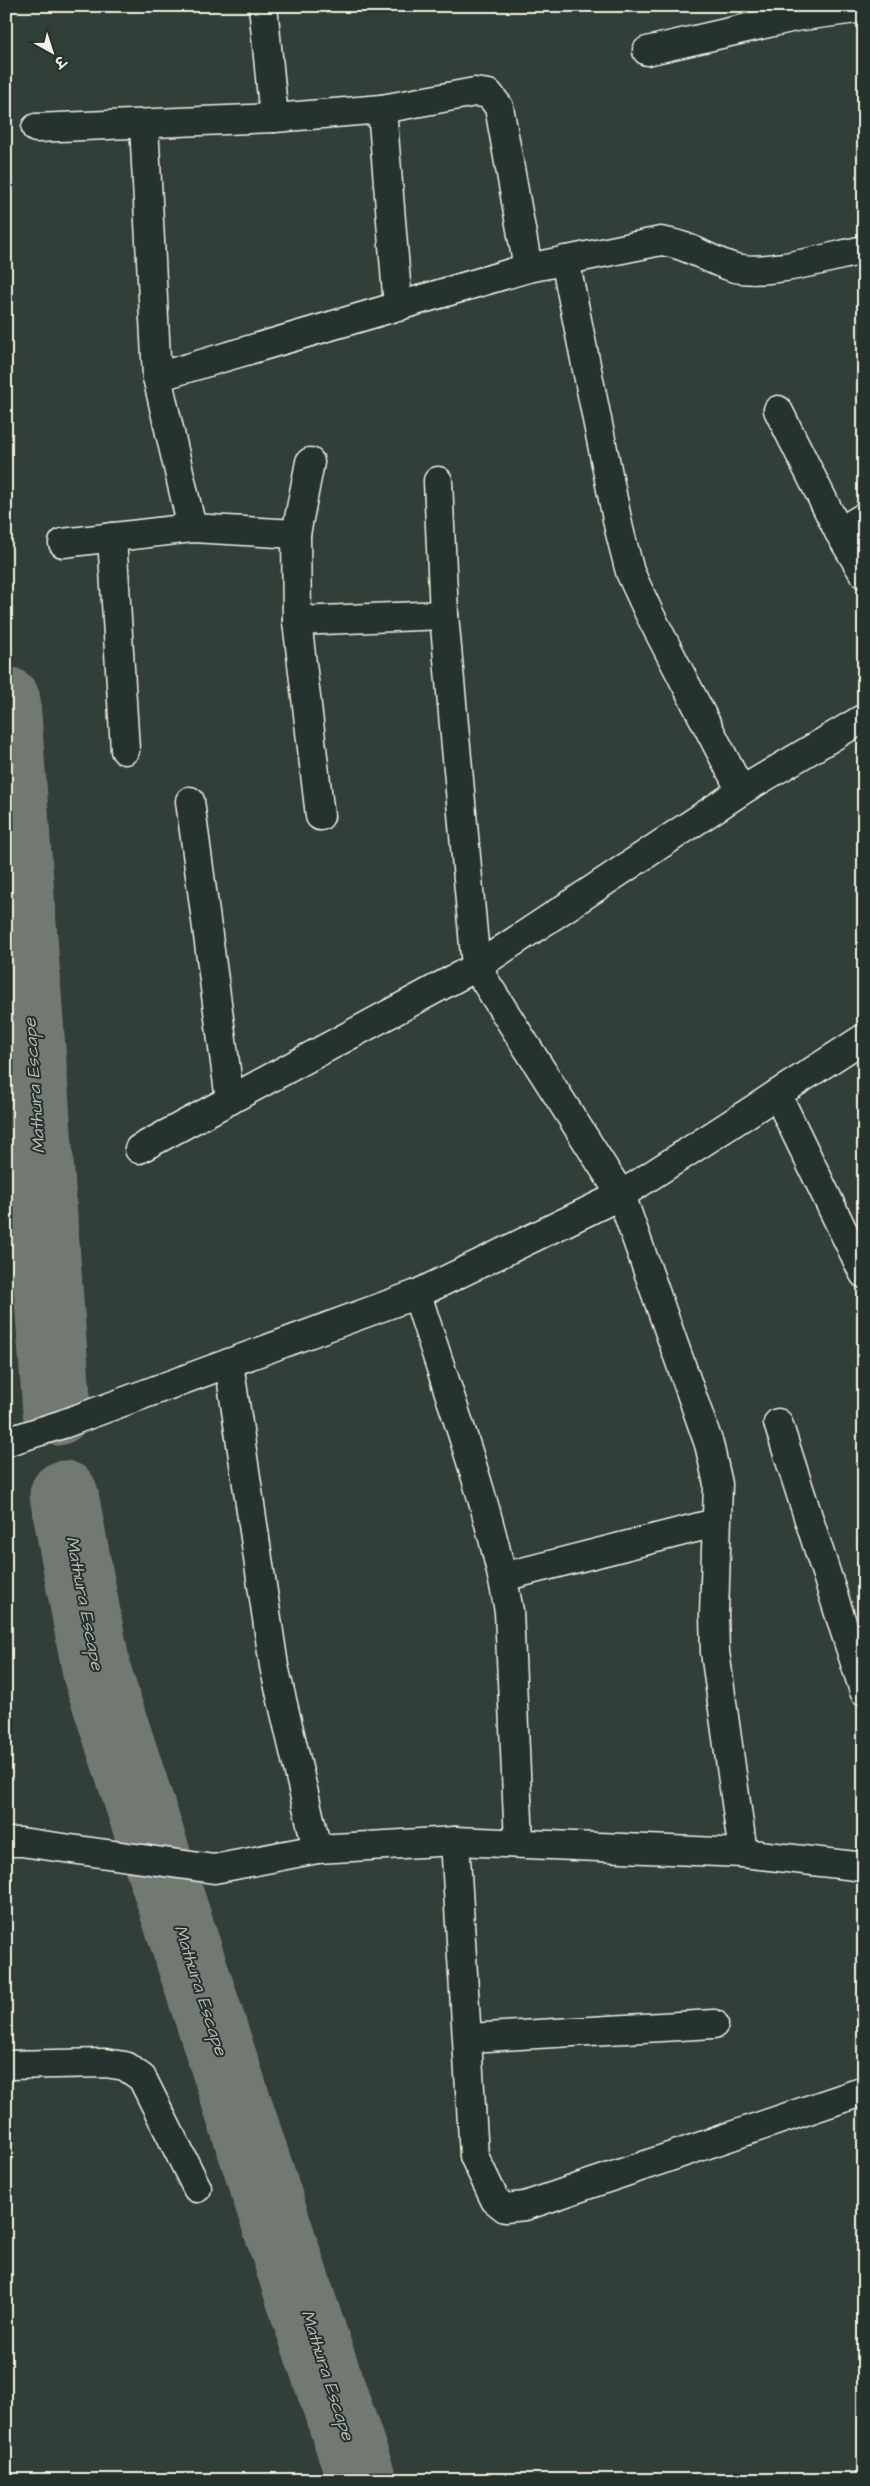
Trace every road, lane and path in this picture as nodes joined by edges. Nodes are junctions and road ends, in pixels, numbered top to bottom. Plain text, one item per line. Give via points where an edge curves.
1 (263, 6) edge
2 (864, 8) edge
3 (794, 12) edge
4 (647, 51) dead end
5 (382, 108) junction
6 (274, 118) junction
7 (144, 124) junction
8 (36, 128) dead end
9 (864, 250) edge
10 (565, 260) junction
11 (528, 268) junction
12 (398, 307) junction
13 (157, 377) junction
14 (778, 410) dead end
15 (310, 462) dead end
16 (438, 481) dead end
17 (864, 517) edge
18 (192, 528) junction
19 (839, 532) junction
20 (296, 534) junction
21 (112, 537) junction
22 (62, 543) dead end
23 (864, 574) edge
24 (444, 615) junction
25 (297, 621) junction
26 (864, 718) edge
27 (125, 750) dead end
28 (741, 791) junction
29 (190, 802) dead end
30 (320, 816) dead end
31 (476, 967) junction
32 (864, 1038) edge
33 (777, 1094) junction
34 (230, 1100) junction
35 (139, 1149) dead end
36 (621, 1195) junction
37 (864, 1274) edge
38 (417, 1294) junction
39 (229, 1363) junction
40 (778, 1423) dead end
41 (6, 1442) edge
42 (715, 1523) junction
43 (503, 1577) junction
44 (864, 1691) edge
45 (455, 1841) junction
46 (6, 1842) edge
47 (520, 1843) junction
48 (317, 1849) junction
49 (743, 1853) junction
50 (864, 1867) edge
51 (714, 2024) dead end
52 (468, 2038) junction
53 (6, 2065) edge
54 (864, 2090) edge
55 (197, 2188) dead end

1 - 6 street
2 - 3 street
3 - 4 street
5 - 6 street
5 - 11 street via 475,92 489,94 499,107
5 - 12 street
6 - 7 street
7 - 8 street
7 - 13 street
9 - 10 street via 755,271 732,267 680,244 661,241
10 - 11 street
10 - 28 street via 630,572
11 - 12 street
12 - 13 street
13 - 18 street
14 - 19 street
15 - 20 street
16 - 24 street
17 - 19 street
18 - 20 street
18 - 21 street
19 - 23 street
20 - 25 street
21 - 22 street
21 - 27 street
24 - 25 street
24 - 31 street
25 - 30 street
26 - 28 street
28 - 31 street
29 - 34 street
31 - 34 street
31 - 36 street
32 - 33 street
33 - 36 street
33 - 37 street
34 - 35 street
36 - 38 street
36 - 42 street via 709,1444 718,1484
38 - 39 street
38 - 43 street
39 - 41 street
39 - 48 street via 274,1666
40 - 44 street
42 - 43 street
42 - 49 street via 716,1652
43 - 47 street via 509,1611
45 - 47 street
45 - 48 street
45 - 52 street
46 - 48 street via 214,1869
47 - 49 street
49 - 50 street
51 - 52 street
52 - 54 street via 474,2156 494,2200 506,2208 525,2206
53 - 55 street via 105,2063 125,2066 142,2078

